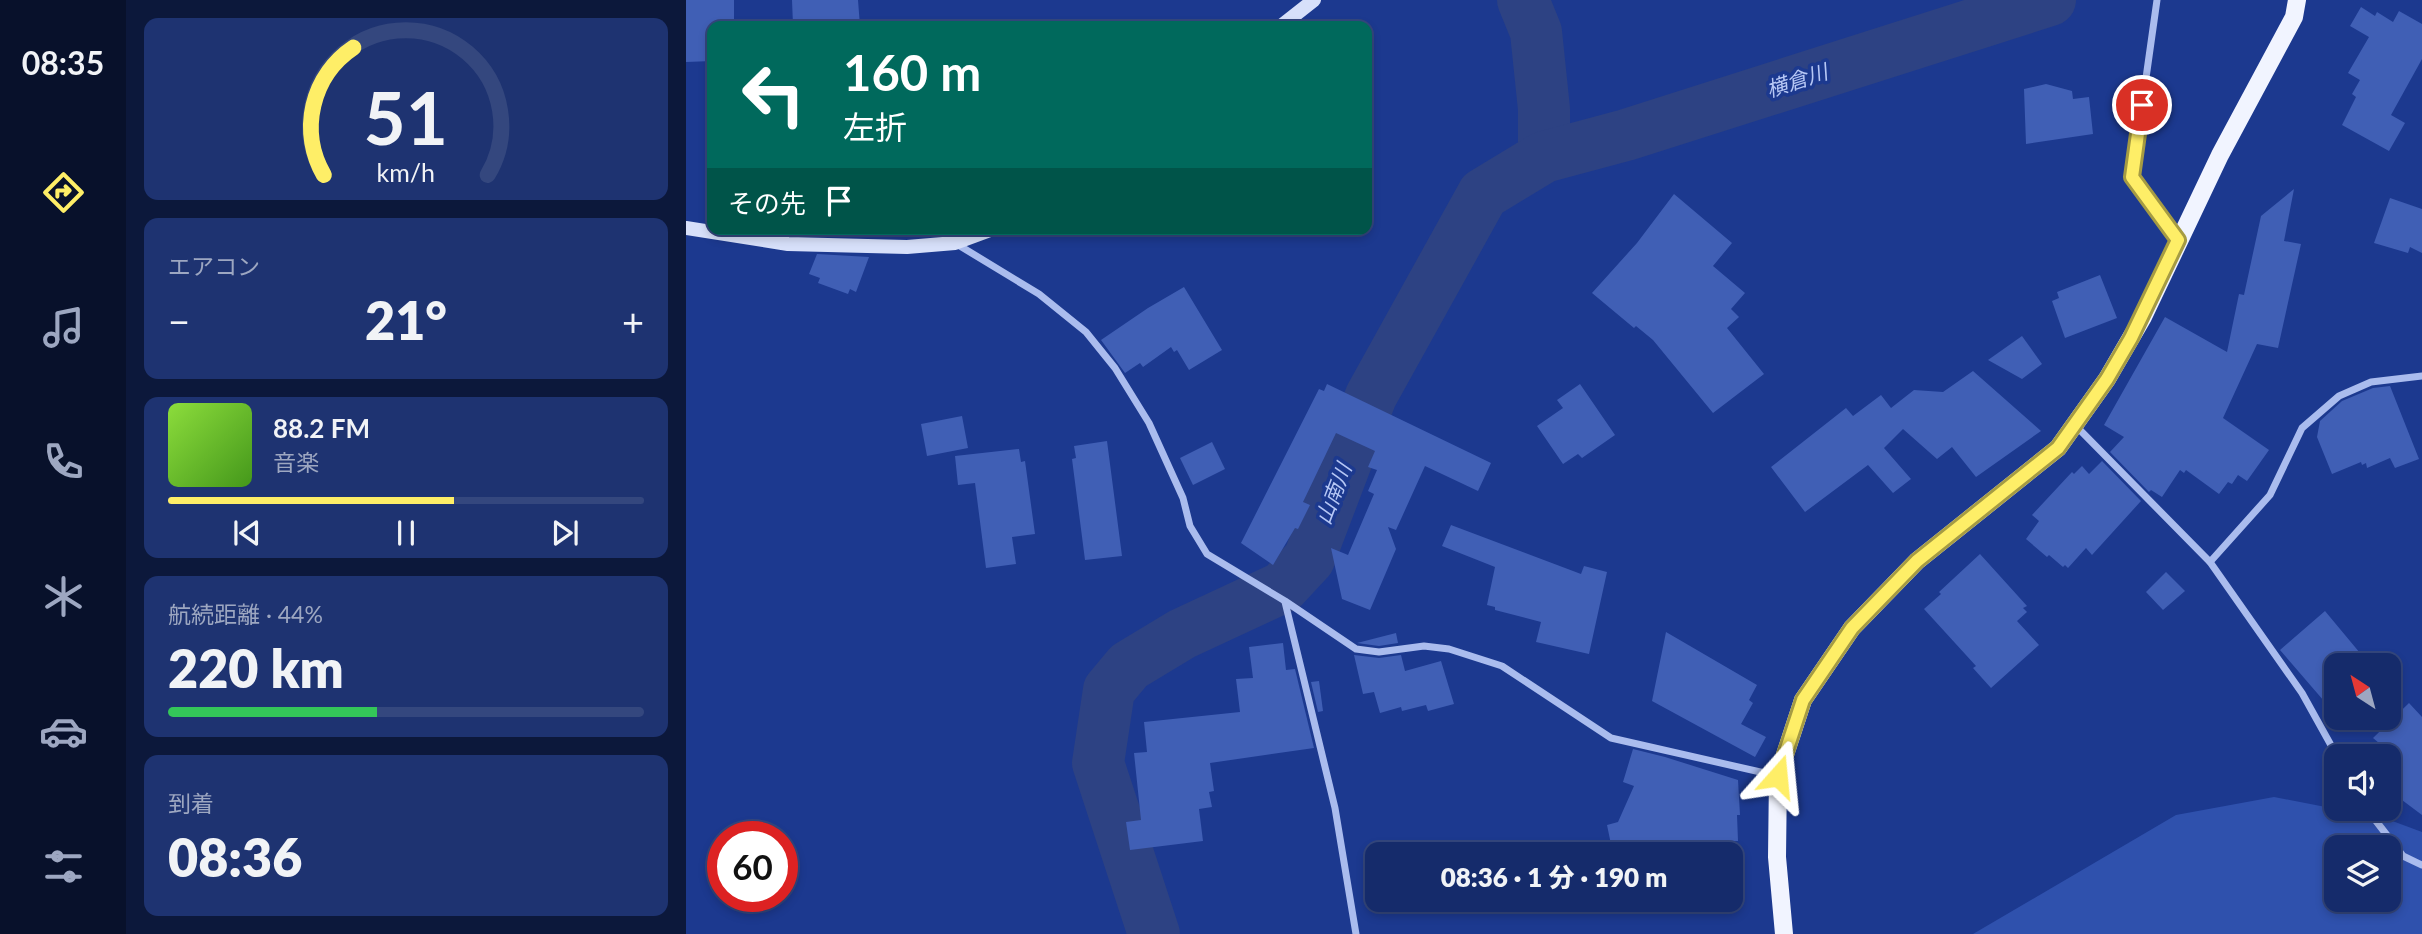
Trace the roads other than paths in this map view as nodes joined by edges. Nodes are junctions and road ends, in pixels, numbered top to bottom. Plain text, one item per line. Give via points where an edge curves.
1 (1314, 0) edge
2 (2157, 0) edge
3 (2297, 0) edge
4 (1287, 21) edge
5 (686, 228) edge
6 (707, 231) edge
7 (731, 235) edge
8 (977, 235) edge
9 (2178, 240) junction
10 (956, 243) junction
11 (2422, 376) edge
12 (2075, 425) junction
13 (2210, 562) junction
14 (1284, 601) junction
15 (2330, 744) edge
16 (1778, 776) junction
17 (2376, 821) edge
18 (2422, 865) edge
19 (1356, 934) edge
20 (1784, 934) edge

1 - 4 street
2 - 9 street via 2132,177
3 - 9 main road via 2294,17
5 - 6 street
7 - 10 street via 789,244 907,247
8 - 10 street
9 - 12 main road via 2143,317
10 - 14 street via 1039,294 1086,332 1149,423 1183,498 1190,526 1207,554
11 - 13 street via 2371,382 2339,396 2302,428 2270,495
12 - 13 street
12 - 16 main road via 2058,448 1917,561 1852,628 1803,700
13 - 15 street via 2302,693
14 - 16 street via 1356,649 1449,649 1502,666 1611,738
14 - 19 street via 1335,808
16 - 20 main road via 1777,857
17 - 18 street via 2403,856

